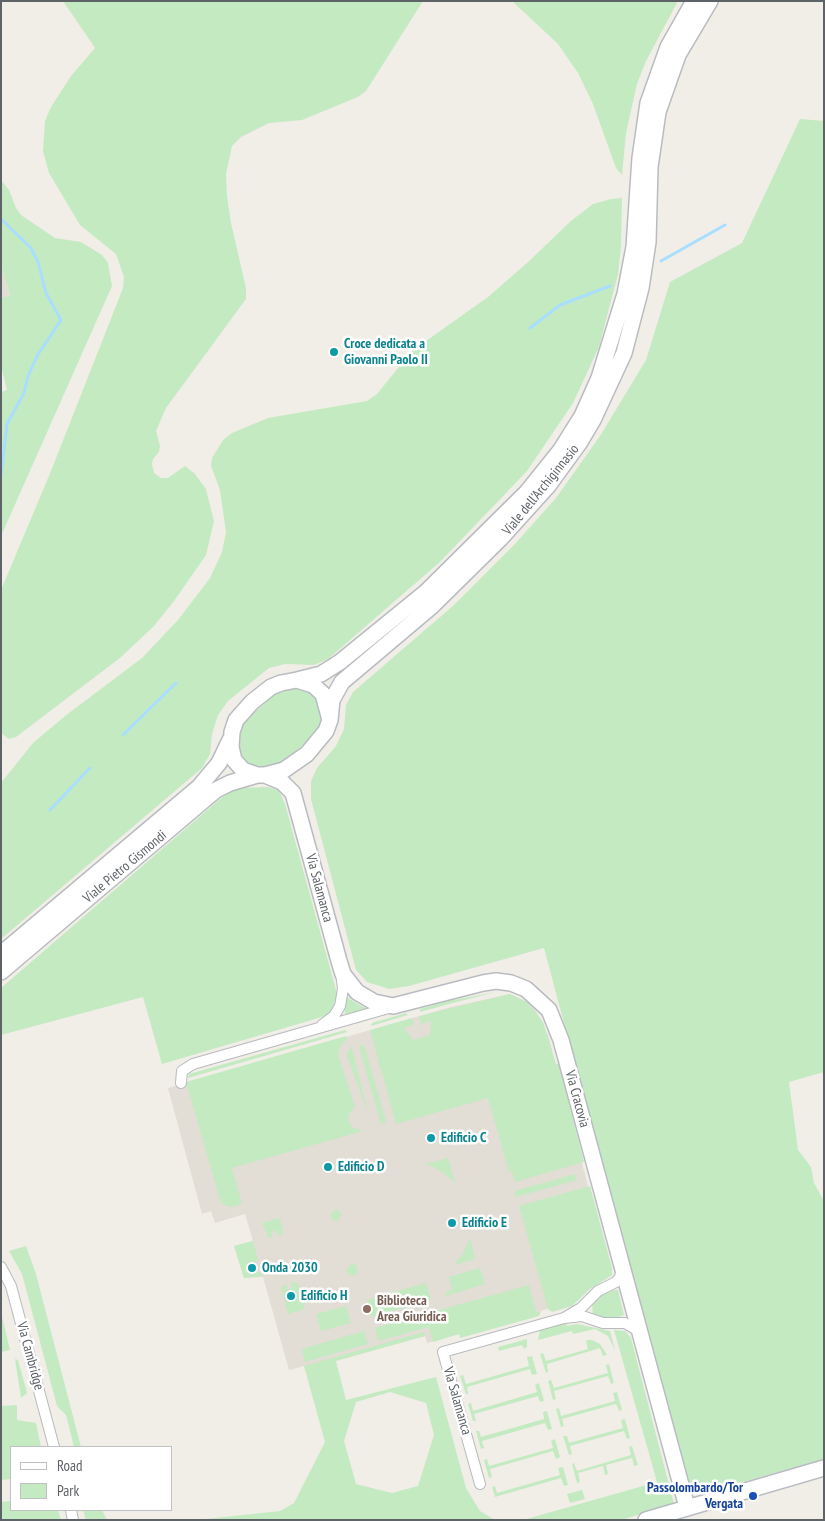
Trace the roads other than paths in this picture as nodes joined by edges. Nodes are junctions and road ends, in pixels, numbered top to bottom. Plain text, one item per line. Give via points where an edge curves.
1 (694, 1) edge
2 (710, 1) edge
3 (297, 680) junction
4 (330, 720) junction
5 (230, 740) junction
6 (307, 754) junction
7 (261, 775) junction
8 (300, 814) junction
9 (1, 954) edge
10 (339, 961) junction
11 (1, 972) edge
12 (402, 1004) junction
13 (310, 1031) junction
14 (181, 1083) dead end
15 (1, 1267) edge
16 (622, 1267) junction
17 (608, 1288) junction
18 (631, 1301) junction
19 (564, 1318) junction
20 (614, 1323) junction
21 (639, 1331) junction
22 (54, 1446) edge
23 (824, 1468) edge
24 (480, 1484) dead end
25 (687, 1507) junction
26 (646, 1520) edge

1 - 3 street, Viale dell'Archiginnasio via 668,47 648,103 628,279 608,353 582,416 526,492 426,592 340,662 321,674
2 - 4 street, Viale dell'Archiginnasio via 678,55 658,112 650,167 647,250 641,288 624,353 600,407 569,458 501,538 432,606 342,682 332,700
3 - 4 street via 320,691 327,703
3 - 5 street via 275,685 252,702 236,720
4 - 6 street via 324,735
5 - 7 street via 236,764 243,770
5 - 9 street, Viale Pietro Gismondi via 220,762 199,787
6 - 7 street via 288,768
6 - 8 street via 297,774
7 - 8 street via 282,782 293,793
7 - 11 street, Viale Pietro Gismondi via 234,781 216,790
8 - 10 street, Via Salamanca
10 - 12 street, Via Cracovia via 349,984 365,998 385,1006
10 - 13 street via 340,1006 331,1019
12 - 13 street
12 - 16 street, Via Cracovia via 496,982 526,989 548,1010 561,1040
13 - 14 street via 186,1066 181,1074
15 - 22 street, Via Cambridge via 14,1294
16 - 17 street, Via Salamanca via 620,1277
16 - 18 street, Via Cracovia
17 - 18 street via 622,1288
17 - 19 street, Via Salamanca via 596,1293 581,1308
18 - 20 street via 626,1318
18 - 21 street, Via Cracovia
19 - 20 street, Via Salamanca via 582,1316
19 - 24 street, Via Salamanca via 443,1352
20 - 21 street, Via Salamanca via 627,1324
21 - 25 street, Via Cracovia
23 - 25 street
25 - 26 street

